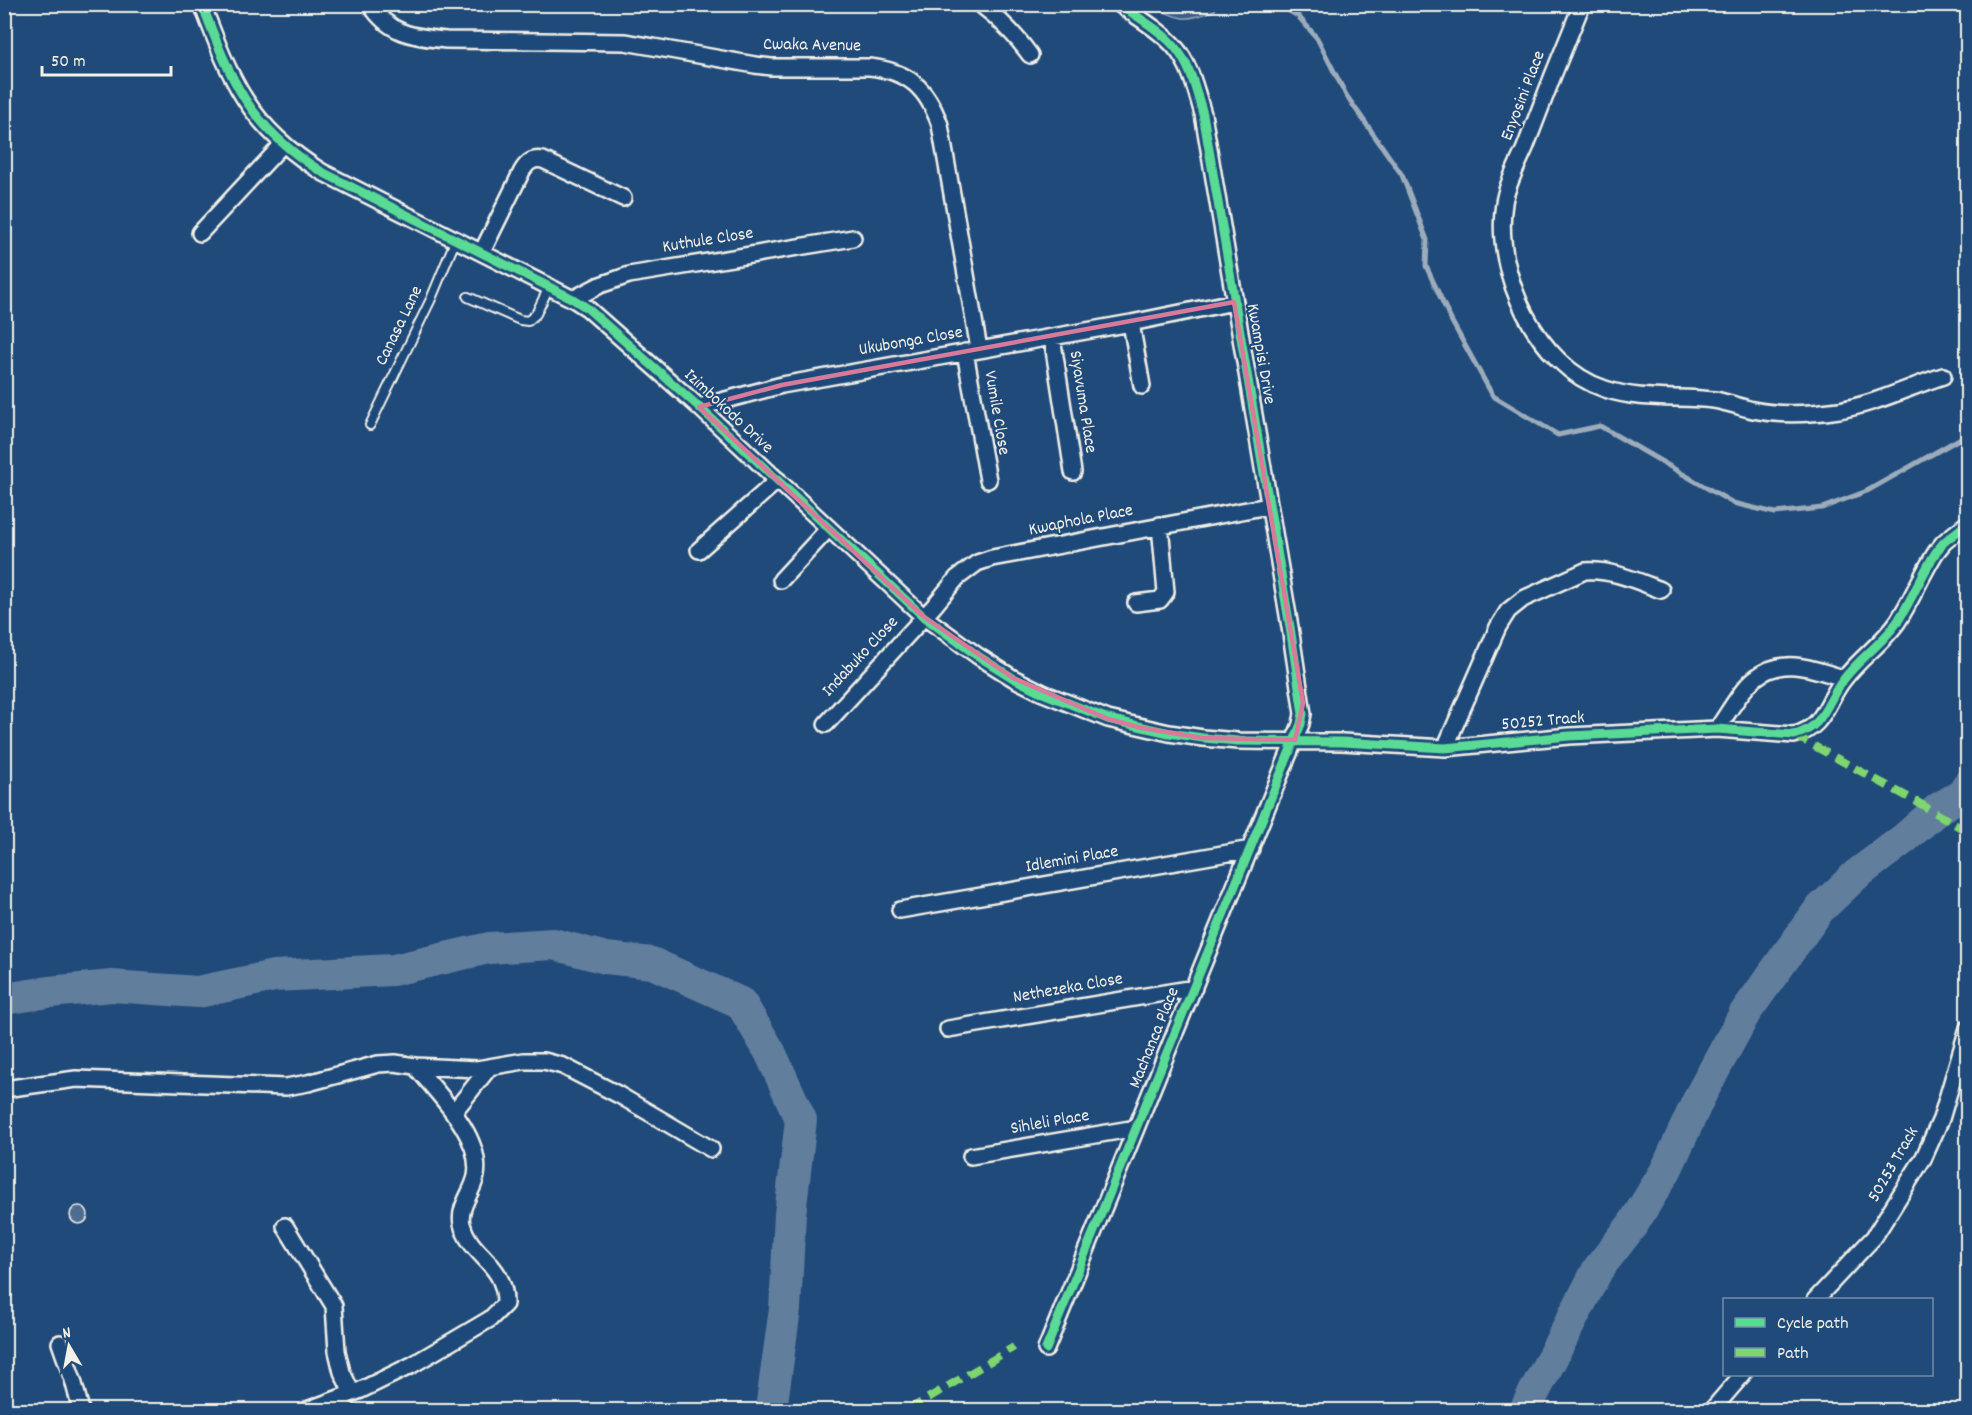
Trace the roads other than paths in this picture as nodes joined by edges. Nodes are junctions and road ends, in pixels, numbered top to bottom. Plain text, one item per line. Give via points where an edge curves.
1 (202, 4) edge
2 (370, 4) edge
3 (980, 4) edge
4 (1119, 4) edge
5 (1582, 4) edge
6 (1030, 55) dead end
7 (283, 144) junction
8 (623, 198) dead end
9 (200, 233) dead end
10 (853, 238) dead end
11 (456, 239) junction
12 (482, 252) junction
13 (549, 287) junction
14 (468, 297) dead end
15 (573, 299) junction
16 (1234, 302) junction
17 (1131, 323) junction
18 (1052, 337) junction
19 (972, 351) junction
20 (1943, 376) dead end
21 (1142, 386) dead end
22 (699, 407) junction
23 (370, 425) dead end
24 (1073, 472) dead end
25 (778, 480) junction
26 (988, 480) dead end
27 (1268, 506) junction
28 (1968, 523) edge
29 (1160, 525) junction
30 (829, 528) junction
31 (699, 550) dead end
32 (780, 580) dead end
33 (1662, 590) dead end
34 (1136, 603) dead end
35 (924, 617) junction
36 (1844, 678) junction
37 (826, 724) dead end
38 (1717, 729) junction
39 (1295, 740) junction
40 (1445, 748) junction
41 (1251, 849) junction
42 (900, 910) dead end
43 (1194, 988) junction
44 (1968, 1028) edge
45 (948, 1029) dead end
46 (415, 1066) junction
47 (488, 1069) junction
48 (4, 1089) edge
49 (453, 1113) junction
50 (1136, 1128) junction
51 (711, 1149) dead end
52 (971, 1156) dead end
53 (285, 1226) dead end
54 (1816, 1298) edge
55 (60, 1343) dead end
56 (1046, 1349) dead end
57 (1741, 1376) edge
58 (352, 1394) junction
59 (327, 1403) junction
60 (81, 1410) edge
61 (307, 1410) edge
62 (348, 1410) edge
63 (1712, 1410) edge

1 - 7 street, Izimbokodo Drive via 236,86 250,110
2 - 19 street, Cwaka Avenue via 390,27 420,38 625,42 755,65 858,66 903,75 930,99 940,125
3 - 6 street via 1001,21
4 - 16 street, Kwampisi Drive via 1174,45 1190,72 1203,114
5 - 20 street, Enyosini Place via 1504,202 1506,263 1519,300 1536,331 1559,360 1589,383 1622,394 1714,400 1779,414 1859,406
7 - 9 street
7 - 11 street, Izimbokodo Drive via 322,172
8 - 12 street via 543,160 534,160 522,171
10 - 15 street, Kuthule Close via 629,275
11 - 12 street, Izimbokodo Drive
11 - 23 lane, Canasa Lane
12 - 13 street, Izimbokodo Drive
13 - 14 lane via 536,314 524,321
13 - 15 street, Izimbokodo Drive
15 - 22 street, Izimbokodo Drive via 614,330
16 - 17 street, Ukubonga Close
16 - 27 street, Kwampisi Drive
17 - 18 street, Ukubonga Close
17 - 21 street
18 - 19 street, Ukubonga Close
18 - 24 street, Siyavuma Place
19 - 22 street, Ukubonga Close via 782,385
19 - 26 street, Vumile Close
22 - 25 street, Izimbokodo Drive
25 - 30 street, Izimbokodo Drive
25 - 31 street
27 - 29 street, Kwaphola Place
27 - 39 street, Kwampisi Drive via 1303,703
28 - 36 street via 1936,552 1897,621
29 - 34 street via 1166,591 1160,600
29 - 35 street, Kwaphola Place via 977,562 957,578
30 - 32 street
30 - 35 street, Izimbokodo Drive
33 - 40 street via 1592,571 1575,575 1514,605 1497,627
35 - 37 street, Indabuko Close
35 - 39 street, Izimbokodo Drive via 1013,678 1108,719 1203,738
36 - 38 street, 50252 Track via 1818,721 1806,732 1794,735
36 - 38 street via 1797,666 1769,668 1752,680
38 - 40 street, 50252 Track via 1569,736
39 - 40 street, 50252 Track
39 - 41 street, Machanca Place
41 - 42 street, Idlemini Place
41 - 43 street, Machanca Place
43 - 45 street, Nethezeka Close
43 - 50 street, Machanca Place
44 - 54 street, 50253 Track via 1950,1091 1924,1157 1874,1237
46 - 47 street
46 - 48 street via 378,1064 286,1087 76,1079
46 - 49 street
47 - 49 street
47 - 51 street via 524,1061 563,1066
49 - 58 street via 470,1140 477,1166 463,1209 462,1226 496,1270 505,1304 490,1319 412,1365
50 - 52 street, Sihleli Place
50 - 56 street, Machanca Place
53 - 58 street via 334,1306 342,1372
55 - 60 street
57 - 63 street
58 - 59 street
59 - 61 street
59 - 62 street

